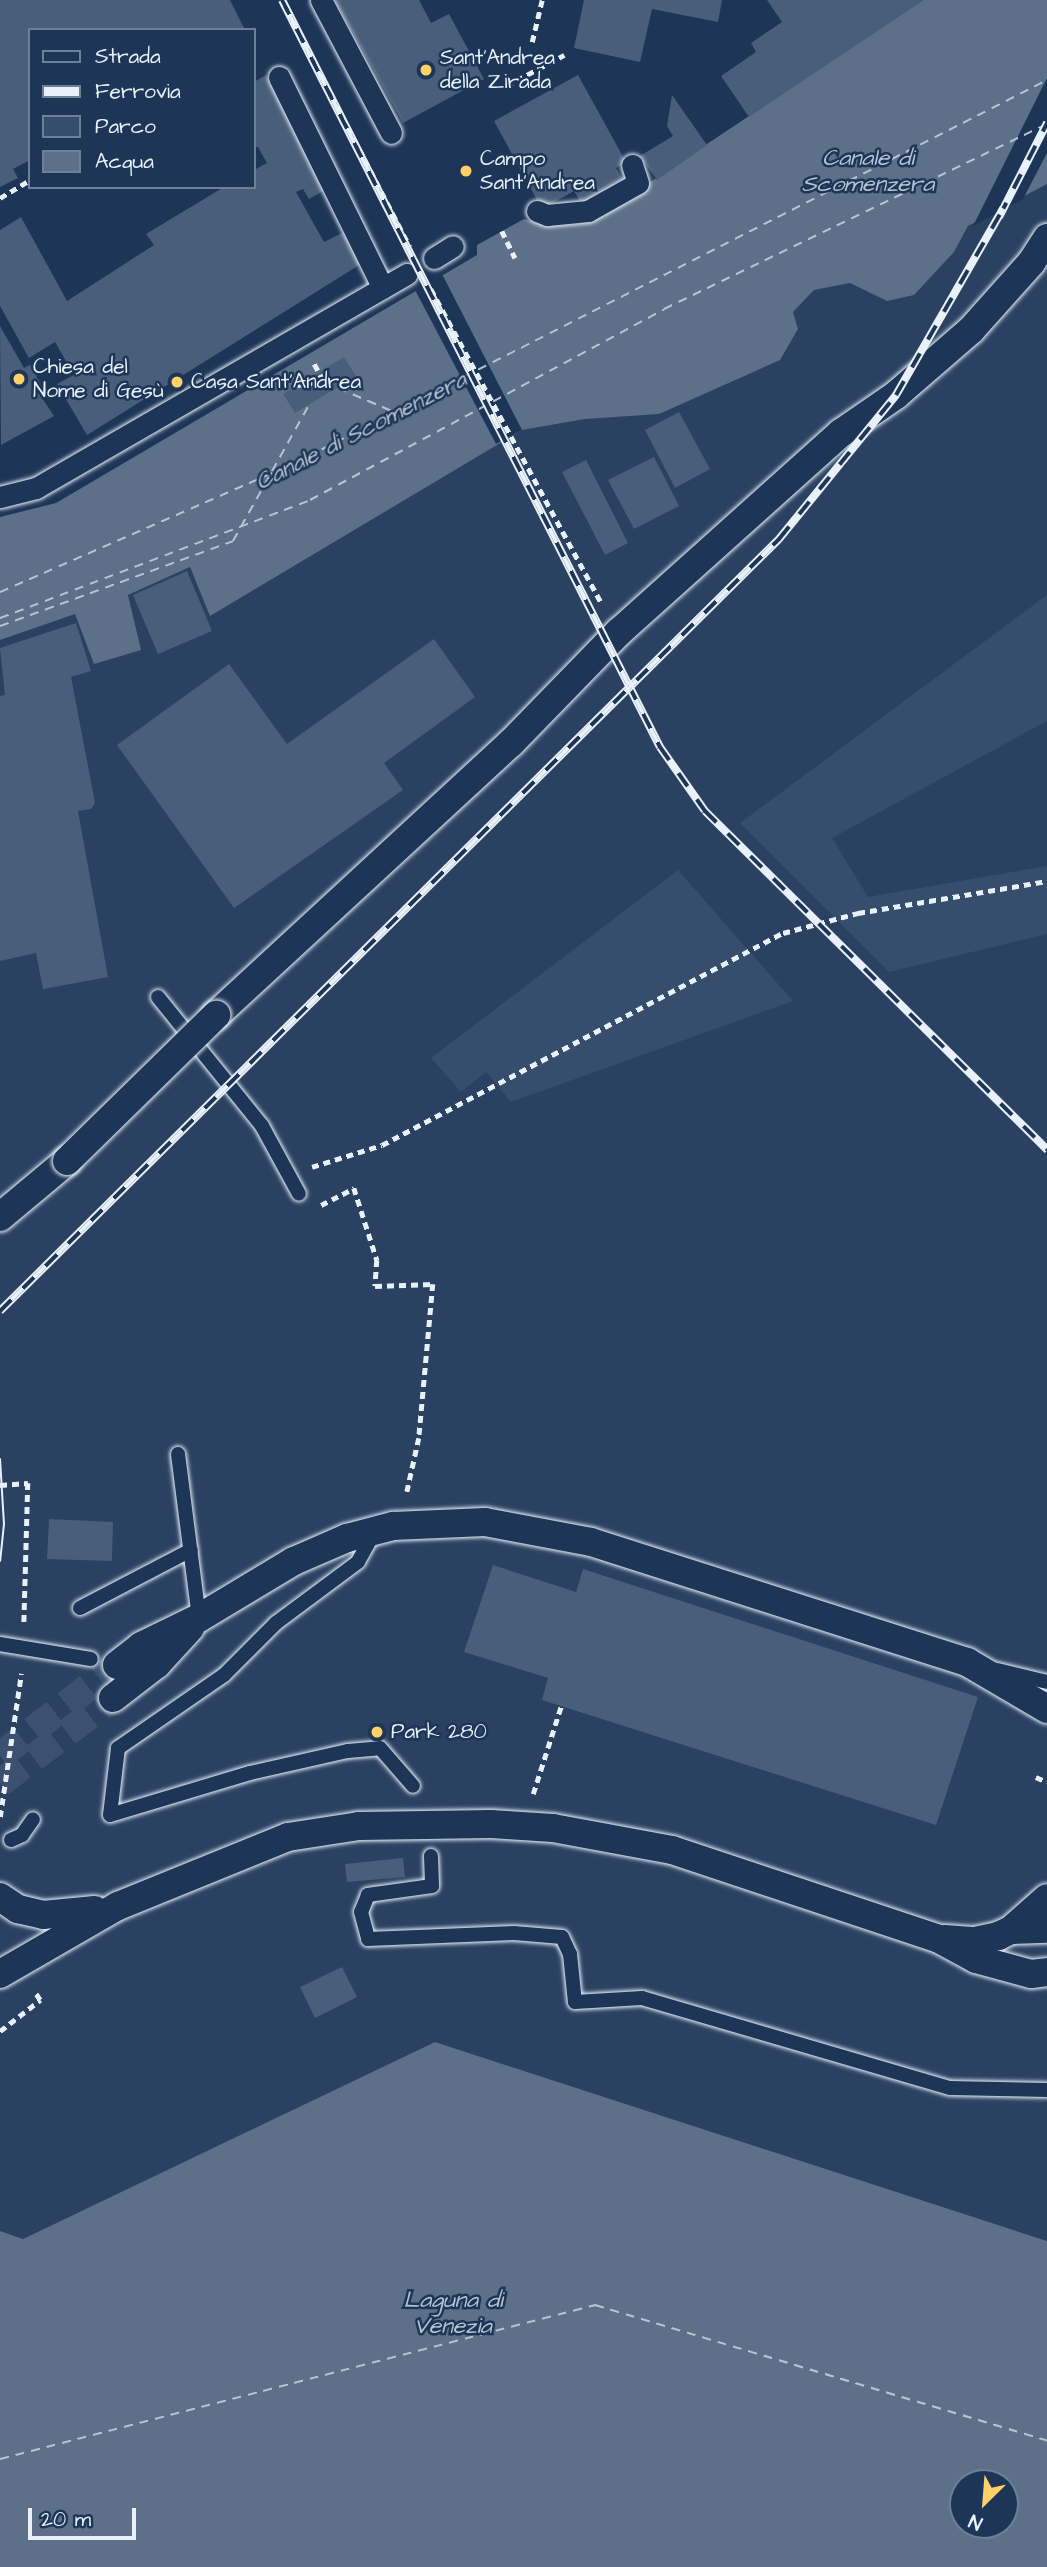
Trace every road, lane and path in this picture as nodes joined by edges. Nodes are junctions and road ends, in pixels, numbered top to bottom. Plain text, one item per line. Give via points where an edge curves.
1 (282, 0) edge
2 (321, 0) edge
3 (541, 0) edge
4 (532, 42) dead end
5 (564, 55) dead end
6 (279, 77) dead end
7 (506, 86) dead end
8 (391, 133) dead end
9 (632, 165) dead end
10 (28, 181) edge
11 (0, 198) edge
12 (537, 211) dead end
13 (502, 231) dead end
14 (1047, 238) edge
15 (408, 243) dead end
16 (453, 246) dead end
17 (515, 257) dead end
18 (434, 258) dead end
19 (417, 276) joint
20 (383, 288) junction
21 (0, 497) edge
22 (619, 632) junction
23 (1047, 881) edge
24 (158, 998) dead end
25 (291, 1173) junction
26 (299, 1194) dead end
27 (320, 1206) dead end
28 (0, 1217) edge
29 (178, 1454) dead end
30 (413, 1477) dead end
31 (0, 1485) edge
32 (27, 1507) dead end
33 (375, 1531) junction
34 (191, 1550) junction
35 (80, 1608) dead end
36 (199, 1618) junction
37 (0, 1644) edge
38 (104, 1662) joint
39 (967, 1662) junction
40 (1047, 1682) edge
41 (113, 1698) tunnel mouth
42 (561, 1706) dead end
43 (1047, 1709) edge
44 (1036, 1777) dead end
45 (1047, 1782) edge
46 (413, 1786) dead end
47 (534, 1789) dead end
48 (33, 1819) dead end
49 (11, 1840) dead end
50 (431, 1856) dead end
51 (0, 1897) edge
52 (1047, 1898) edge
53 (118, 1906) junction
54 (1047, 1929) edge
55 (1011, 1930) junction
56 (939, 1939) junction
57 (1047, 1972) edge
58 (11, 1973) edge
59 (0, 2031) edge
60 (1047, 2091) edge

1 - 15 path
2 - 8 street
3 - 4 path
5 - 7 path
6 - 20 street
9 - 12 street via 638,183 588,212 547,215
10 - 11 path
13 - 17 path
14 - 22 street via 1031,263 971,330 896,395 841,433
16 - 18 street
19 - 20 street
19 - 22 path
20 - 21 street via 36,488
22 - 28 street, bridge via 511,743 216,1015 67,1161
23 - 25 path via 858,913 783,933 382,1144
24 - 25 lane via 262,1126
25 - 26 lane
27 - 30 path via 354,1188 377,1260 375,1286 433,1284
29 - 34 lane
31 - 32 path via 28,1483
33 - 36 street via 294,1561
33 - 39 street via 441,1522 534,1529 591,1542
33 - 46 lane via 358,1562 276,1623 224,1675 118,1748 110,1815 250,1773 348,1751 380,1748
34 - 35 lane
34 - 36 lane
36 - 38 street
36 - 41 street via 157,1664
37 - 38 lane
39 - 40 lane
39 - 43 street
42 - 47 path
44 - 45 path
48 - 49 lane via 22,1835
50 - 60 lane via 432,1886 368,1895 361,1912 368,1939 514,1933 562,1937 570,1954 575,2002 642,1998 950,2088
51 - 53 street via 18,1909 43,1915
52 - 55 street
53 - 56 street via 288,1837 359,1826 491,1824 553,1828 672,1850
53 - 58 street
54 - 55 street
55 - 56 street via 975,1941
56 - 57 street via 989,1963 1031,1974
58 - 59 path via 40,2000

